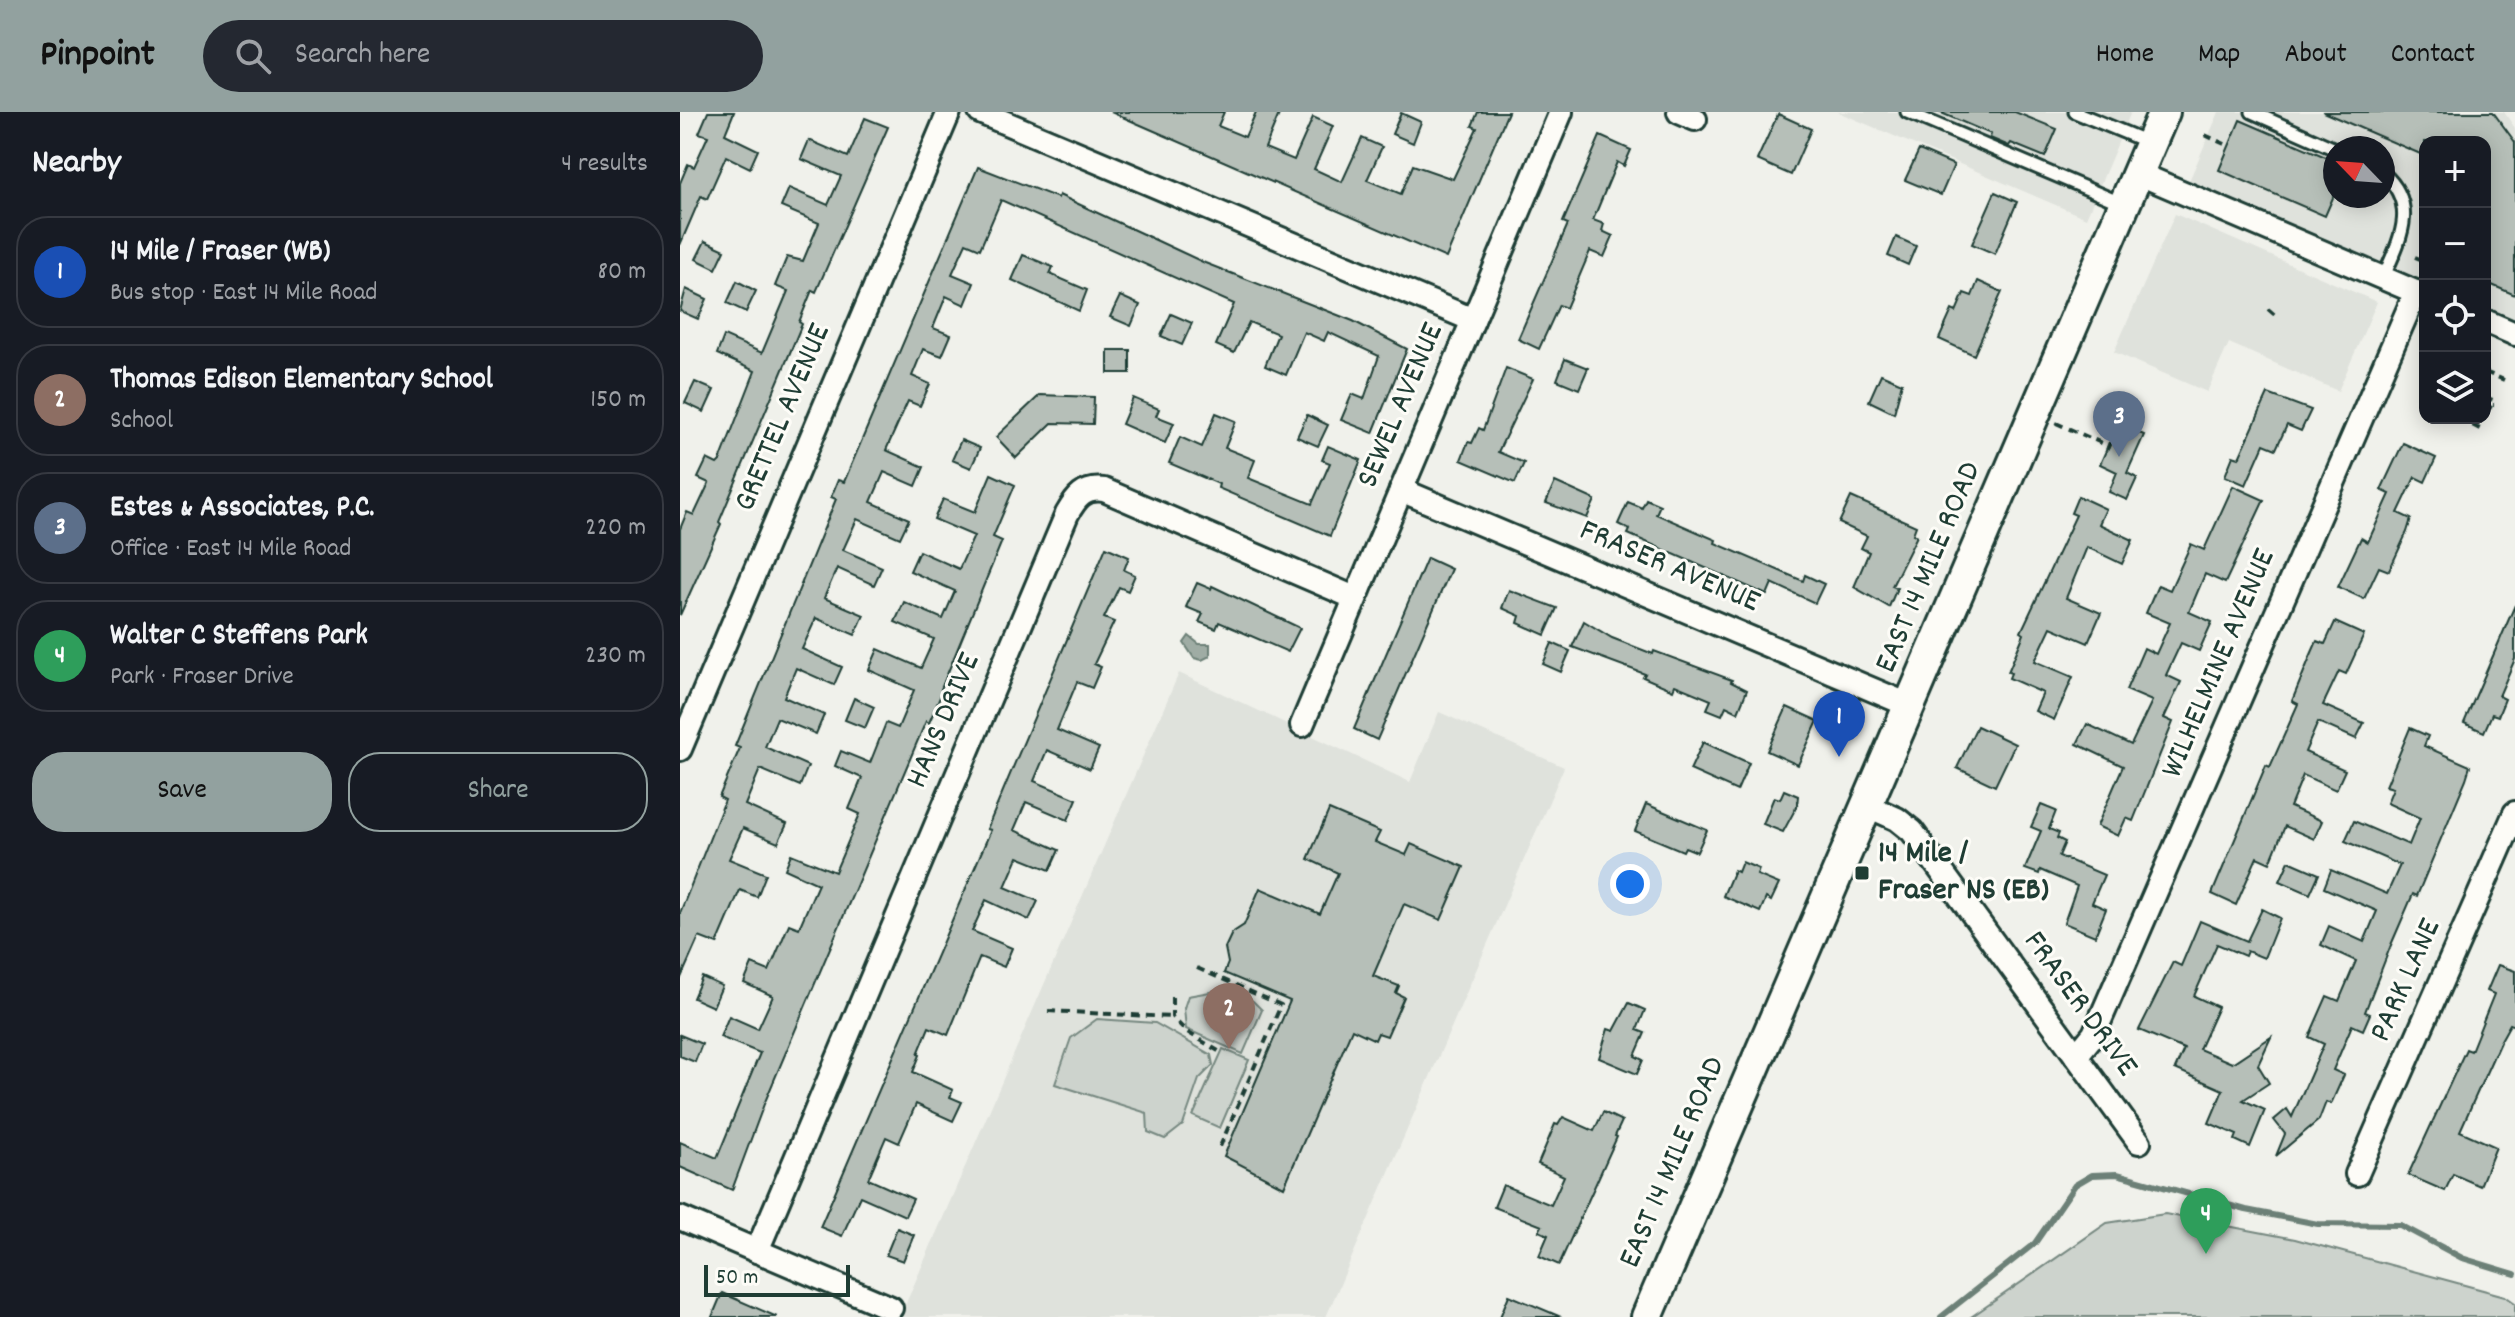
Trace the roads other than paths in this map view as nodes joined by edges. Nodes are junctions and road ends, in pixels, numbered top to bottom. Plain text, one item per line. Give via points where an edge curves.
1 (949, 112) edge
2 (980, 112) edge
3 (1561, 112) edge
4 (1907, 112) edge
5 (2075, 112) edge
6 (2164, 112) edge
7 (2252, 112) edge
8 (2151, 144) junction
9 (2323, 144) edge
10 (2137, 173) junction
11 (2395, 191) edge
12 (2123, 204) junction
13 (2383, 278) junction
14 (2419, 293) edge
15 (2419, 299) edge
16 (1473, 320) junction
17 (2491, 324) edge
18 (2515, 334) edge
19 (1401, 490) junction
20 (1355, 598) junction
21 (1911, 706) junction
22 (1302, 725) dead end
23 (680, 749) edge
24 (1868, 806) junction
25 (2515, 813) edge
26 (2076, 1056) junction
27 (2139, 1142) dead end
28 (2357, 1174) dead end
29 (680, 1218) edge
30 (757, 1251) junction
31 (891, 1308) dead end
32 (1647, 1317) edge

1 - 23 street, GRETTEL AVENUE
2 - 16 street
3 - 16 street, SEWEL AVENUE
4 - 12 lane
5 - 8 lane
6 - 8 main road, EAST 14 MILE ROAD
7 - 9 lane
8 - 10 main road, EAST 14 MILE ROAD
10 - 12 main road, EAST 14 MILE ROAD
10 - 13 street
11 - 13 lane via 2405,225
12 - 21 main road, EAST 14 MILE ROAD
13 - 14 street
15 - 26 street, WILHELMINE AVENUE via 2094,1034
16 - 19 street, SEWEL AVENUE
17 - 18 street
19 - 20 street, SEWEL AVENUE
19 - 21 street, FRASER AVENUE
20 - 22 street, SEWEL AVENUE
20 - 30 street, HANS DRIVE via 1104,490 1078,497
21 - 24 main road, EAST 14 MILE ROAD
24 - 26 street, FRASER DRIVE via 1912,831
24 - 32 main road, EAST 14 MILE ROAD
25 - 28 street, PARK LANE
26 - 27 street, FRASER DRIVE
29 - 30 street
30 - 31 street

